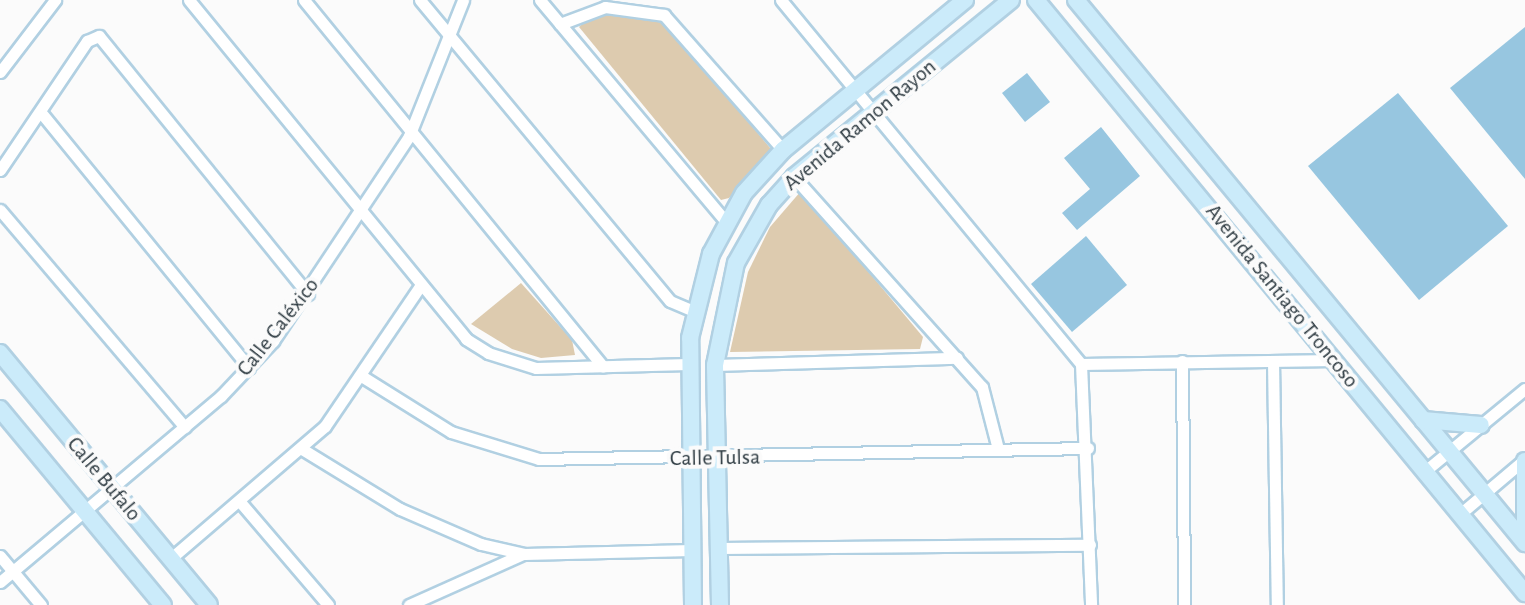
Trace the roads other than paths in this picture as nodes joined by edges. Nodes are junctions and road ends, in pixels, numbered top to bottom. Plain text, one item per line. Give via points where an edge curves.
1 (189, 0) edge
2 (304, 0) edge
3 (420, 0) edge
4 (463, 0) edge
5 (540, 0) edge
6 (781, 0) edge
7 (965, 0) edge
8 (1011, 0) edge
9 (1036, 0) edge
10 (1076, 0) edge
11 (1089, 0) edge
12 (55, 1) edge
13 (1093, 21) junction
14 (560, 24) junction
15 (446, 32) junction
16 (4, 69) edge
17 (854, 89) junction
18 (873, 111) junction
19 (43, 115) junction
20 (409, 136) junction
21 (783, 150) junction
22 (0, 170) edge
23 (794, 177) junction
24 (0, 210) edge
25 (359, 212) junction
26 (727, 223) junction
27 (420, 286) junction
28 (308, 294) junction
29 (693, 311) junction
30 (0, 353) edge
31 (957, 358) junction
32 (1335, 360) junction
33 (1182, 361) junction
34 (1273, 361) junction
35 (689, 364) junction
36 (1081, 364) junction
37 (715, 365) junction
38 (603, 367) junction
39 (249, 368) junction
40 (363, 377) junction
41 (1525, 389) edge
42 (0, 409) edge
43 (1423, 420) junction
44 (1481, 425) junction
45 (185, 427) junction
46 (1088, 448) junction
47 (302, 449) junction
48 (998, 449) junction
49 (1448, 452) junction
50 (691, 459) junction
51 (717, 459) junction
52 (1525, 460) edge
53 (1425, 471) junction
54 (109, 487) junction
55 (1484, 494) junction
56 (241, 503) junction
57 (83, 509) junction
58 (1460, 514) junction
59 (1525, 543) edge
60 (1090, 545) junction
61 (719, 548) junction
62 (692, 550) junction
63 (524, 554) junction
64 (0, 556) edge
65 (170, 559) junction
66 (11, 570) junction
67 (0, 582) edge
68 (1525, 593) edge
69 (41, 605) edge
70 (163, 605) edge
71 (209, 605) edge
72 (328, 605) edge
73 (409, 605) edge
74 (693, 605) edge
75 (720, 605) edge
76 (1091, 605) edge
77 (1184, 605) edge
78 (1277, 605) edge

1 - 25 street
2 - 20 street
3 - 15 street
4 - 15 street, Calle Caléxico
5 - 14 street
6 - 17 street
7 - 17 main road, Avenida Ramon Rayon
8 - 18 main road, Avenida Ramon Rayon
9 - 32 main road, Avenida Santiago Troncoso
10 - 13 main road, Avenida Santiago Troncoso
11 - 13 main road
12 - 16 street
13 - 43 main road, Avenida Santiago Troncoso
14 - 21 street via 605,7 664,15
14 - 26 street
15 - 20 street, Calle Caléxico
15 - 29 street via 670,301
17 - 18 street
17 - 21 main road, Avenida Ramon Rayon
18 - 23 main road, Avenida Ramon Rayon
18 - 36 street
19 - 22 street
19 - 28 street via 87,41 99,36
19 - 39 street
20 - 25 street, Calle Caléxico
20 - 38 street
21 - 26 main road, Avenida Ramon Rayon via 744,193
23 - 31 street
23 - 37 main road, Avenida Ramon Rayon via 769,205 736,263
24 - 45 street
25 - 27 street
25 - 28 street, Calle Caléxico
26 - 29 main road, Avenida Ramon Rayon
27 - 38 street via 466,339 488,353 536,368
27 - 40 street
28 - 39 street, Calle Caléxico
29 - 35 main road, Avenida Ramon Rayon
30 - 54 main road, Calle Bufalo
31 - 37 street
31 - 48 street via 986,394
32 - 34 street
32 - 53 main road, Avenida Santiago Troncoso
33 - 34 street
33 - 36 street
33 - 77 street
34 - 78 street
35 - 38 street
35 - 50 main road, Avenida Ramon Rayon
36 - 46 street
37 - 51 main road, Avenida Ramon Rayon
39 - 45 street, Calle Caléxico
40 - 47 street
40 - 50 street, Calle Tulsa via 491,449 539,459
41 - 44 street
42 - 57 main road, Calle Bufalo
43 - 44 main road
43 - 49 main road, Avenida Santiago Troncoso
44 - 49 street
45 - 54 street, Calle Caléxico
46 - 48 street, Calle Tulsa
46 - 60 street
47 - 56 street
47 - 63 street via 400,509 481,544
48 - 51 street, Calle Tulsa
49 - 53 street
49 - 55 main road, Avenida Santiago Troncoso
50 - 51 street, Calle Tulsa
50 - 62 main road, Avenida Ramon Rayon
51 - 61 main road, Avenida Ramon Rayon
52 - 55 street
52 - 59 main road
53 - 58 main road, Avenida Santiago Troncoso
54 - 57 street, Calle Caléxico
54 - 65 main road, Calle Bufalo
55 - 58 street
55 - 59 main road, Avenida Santiago Troncoso
56 - 65 street
56 - 72 street
57 - 66 street, Calle Caléxico
57 - 70 main road, Calle Bufalo
58 - 68 main road, Avenida Santiago Troncoso
60 - 61 street
60 - 76 street
61 - 75 main road, Avenida Ramon Rayon
62 - 63 street
62 - 74 main road, Avenida Ramon Rayon
63 - 73 street
64 - 66 street
65 - 71 main road, Calle Bufalo
66 - 67 street, Calle Caléxico
66 - 69 street

